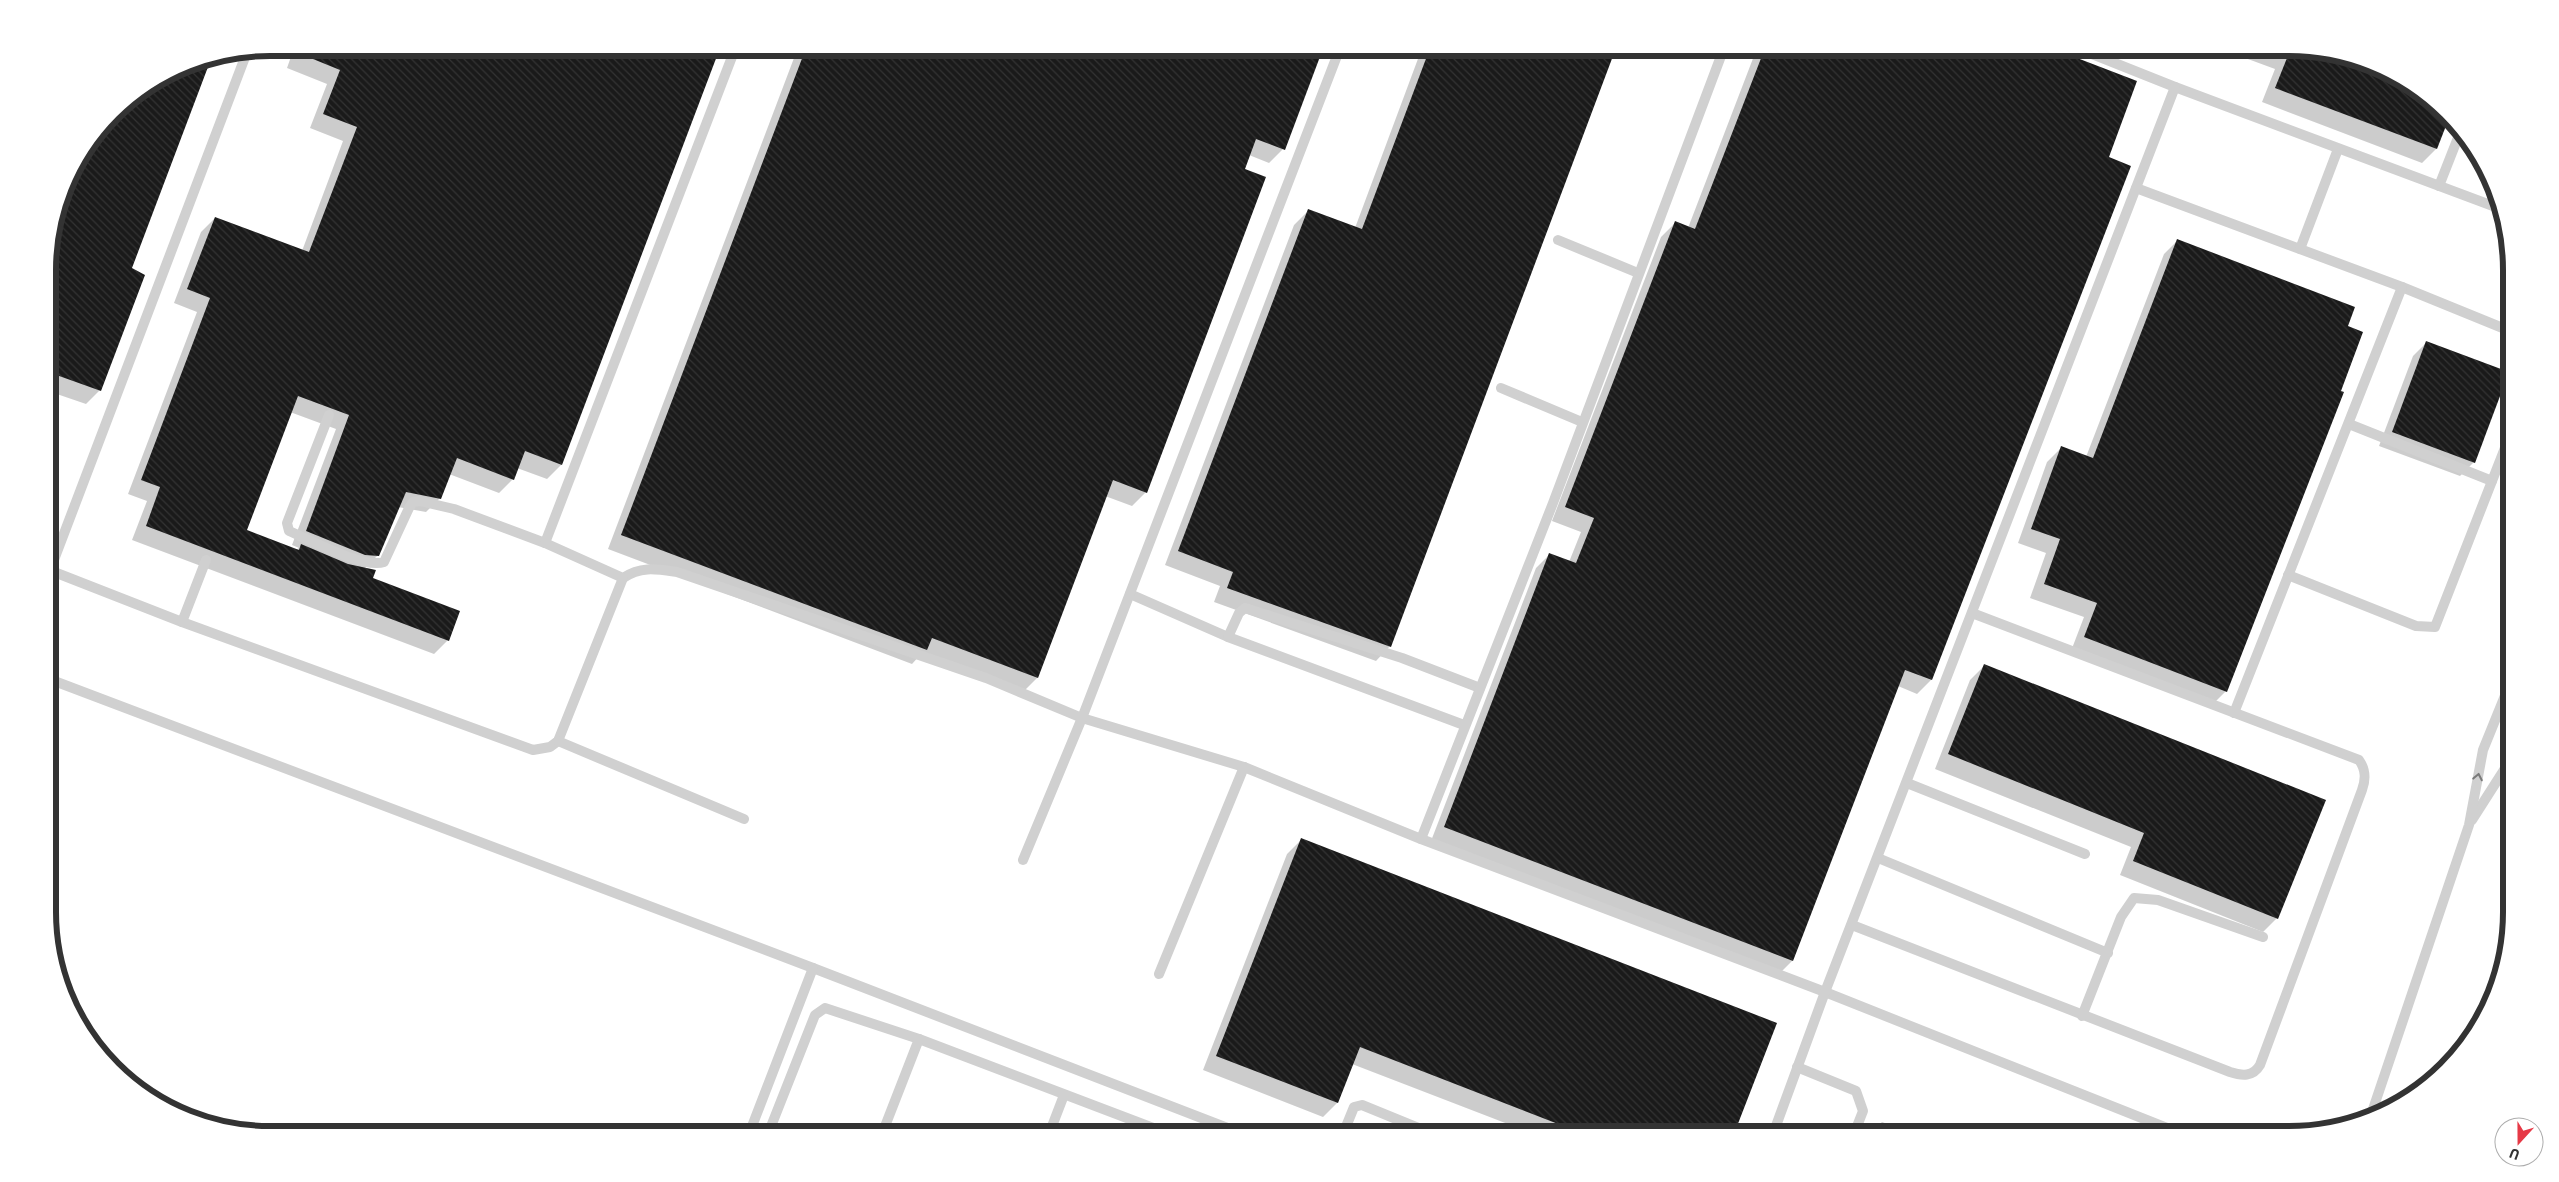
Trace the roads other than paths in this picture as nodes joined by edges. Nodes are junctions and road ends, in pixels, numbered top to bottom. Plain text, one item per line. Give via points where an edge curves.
1 (732, 56) edge
2 (1337, 56) edge
3 (1721, 56) edge
4 (2097, 56) edge
5 (245, 58) edge
6 (2175, 87) junction
7 (2458, 139) edge
8 (2338, 149) junction
9 (2440, 186) junction
10 (2136, 188) junction
11 (2492, 206) edge
12 (1558, 240) dead end
13 (2300, 249) junction
14 (1638, 273) junction
15 (2402, 287) junction
16 (2503, 327) edge
17 (1501, 388) dead end
18 (329, 415) dead end
19 (1582, 422) junction
20 (2349, 424) junction
21 (2503, 452) edge
22 (2492, 481) junction
23 (545, 543) junction
24 (56, 553) edge
25 (206, 560) dead end
26 (56, 574) edge
27 (2288, 575) junction
28 (622, 578) junction
29 (1130, 594) junction
30 (1972, 613) junction
31 (182, 622) junction
32 (1228, 637) junction
33 (56, 681) edge
34 (1480, 688) junction
35 (2503, 701) edge
36 (2234, 713) junction
37 (1082, 718) junction
38 (1464, 725) junction
39 (558, 741) junction
40 (1244, 767) junction
41 (2503, 771) edge
42 (1907, 783) junction
43 (744, 818) dead end
44 (2469, 825) junction
45 (1420, 838) junction
46 (2085, 854) dead end
47 (1878, 858) junction
48 (1023, 860) dead end
49 (1852, 925) junction
50 (2264, 937) dead end
51 (2108, 953) junction
52 (813, 968) junction
53 (1159, 974) dead end
54 (1825, 992) junction
55 (2082, 1016) junction
56 (918, 1039) junction
57 (1797, 1067) junction
58 (1064, 1095) junction
59 (2373, 1108) edge
60 (752, 1126) edge
61 (771, 1126) edge
62 (885, 1126) edge
63 (1052, 1126) edge
64 (1147, 1126) edge
65 (1222, 1126) edge
66 (1346, 1126) edge
67 (1413, 1126) edge
68 (1775, 1126) edge
69 (1857, 1126) edge
70 (2162, 1126) edge

1 - 23 lane
2 - 29 lane
3 - 14 lane
4 - 6 lane
5 - 24 lane
6 - 8 lane
6 - 10 lane
7 - 9 lane
8 - 9 lane
8 - 13 lane
9 - 11 lane
10 - 13 lane
10 - 30 lane
12 - 14 lane
13 - 15 lane
14 - 19 lane
15 - 16 lane
15 - 20 lane
17 - 19 lane
18 - 23 lane via 287,523 289,531 375,565 384,562 409,508 420,501 454,509
19 - 34 lane
20 - 22 lane
20 - 27 lane
21 - 22 lane
22 - 27 lane via 2435,627 2416,626
23 - 28 lane
25 - 31 lane
26 - 31 lane
27 - 36 lane
28 - 37 lane via 633,571 648,568 677,572 986,678
28 - 39 lane
29 - 32 lane
29 - 37 lane
30 - 36 lane
30 - 42 lane
31 - 39 lane via 524,748 540,749
32 - 34 lane via 1239,613 1245,608 1402,658
32 - 38 lane
33 - 52 lane
34 - 38 lane
44 -> 35 lane via 2483,750
36 - 55 lane via 2358,760 2365,774 2362,790 2260,1065 2250,1074 2238,1075
37 - 40 lane
37 - 48 lane
38 - 45 lane
39 - 43 lane
40 - 45 lane
40 - 53 lane
41 - 44 lane
42 - 46 lane
42 - 47 lane
44 - 59 lane
45 - 54 lane
47 - 49 lane
47 - 51 lane
49 - 54 lane
49 - 55 lane
50 - 51 lane via 2158,900 2134,898 2121,917
51 - 55 lane
52 - 60 lane
52 - 65 lane
54 - 57 lane
54 - 70 lane
56 - 58 lane
56 - 61 lane via 832,1009 819,1010
56 - 62 lane
57 - 68 lane
57 - 69 lane via 1856,1092 1863,1110
58 - 63 lane
58 - 64 lane
66 - 67 lane via 1354,1107 1362,1105

